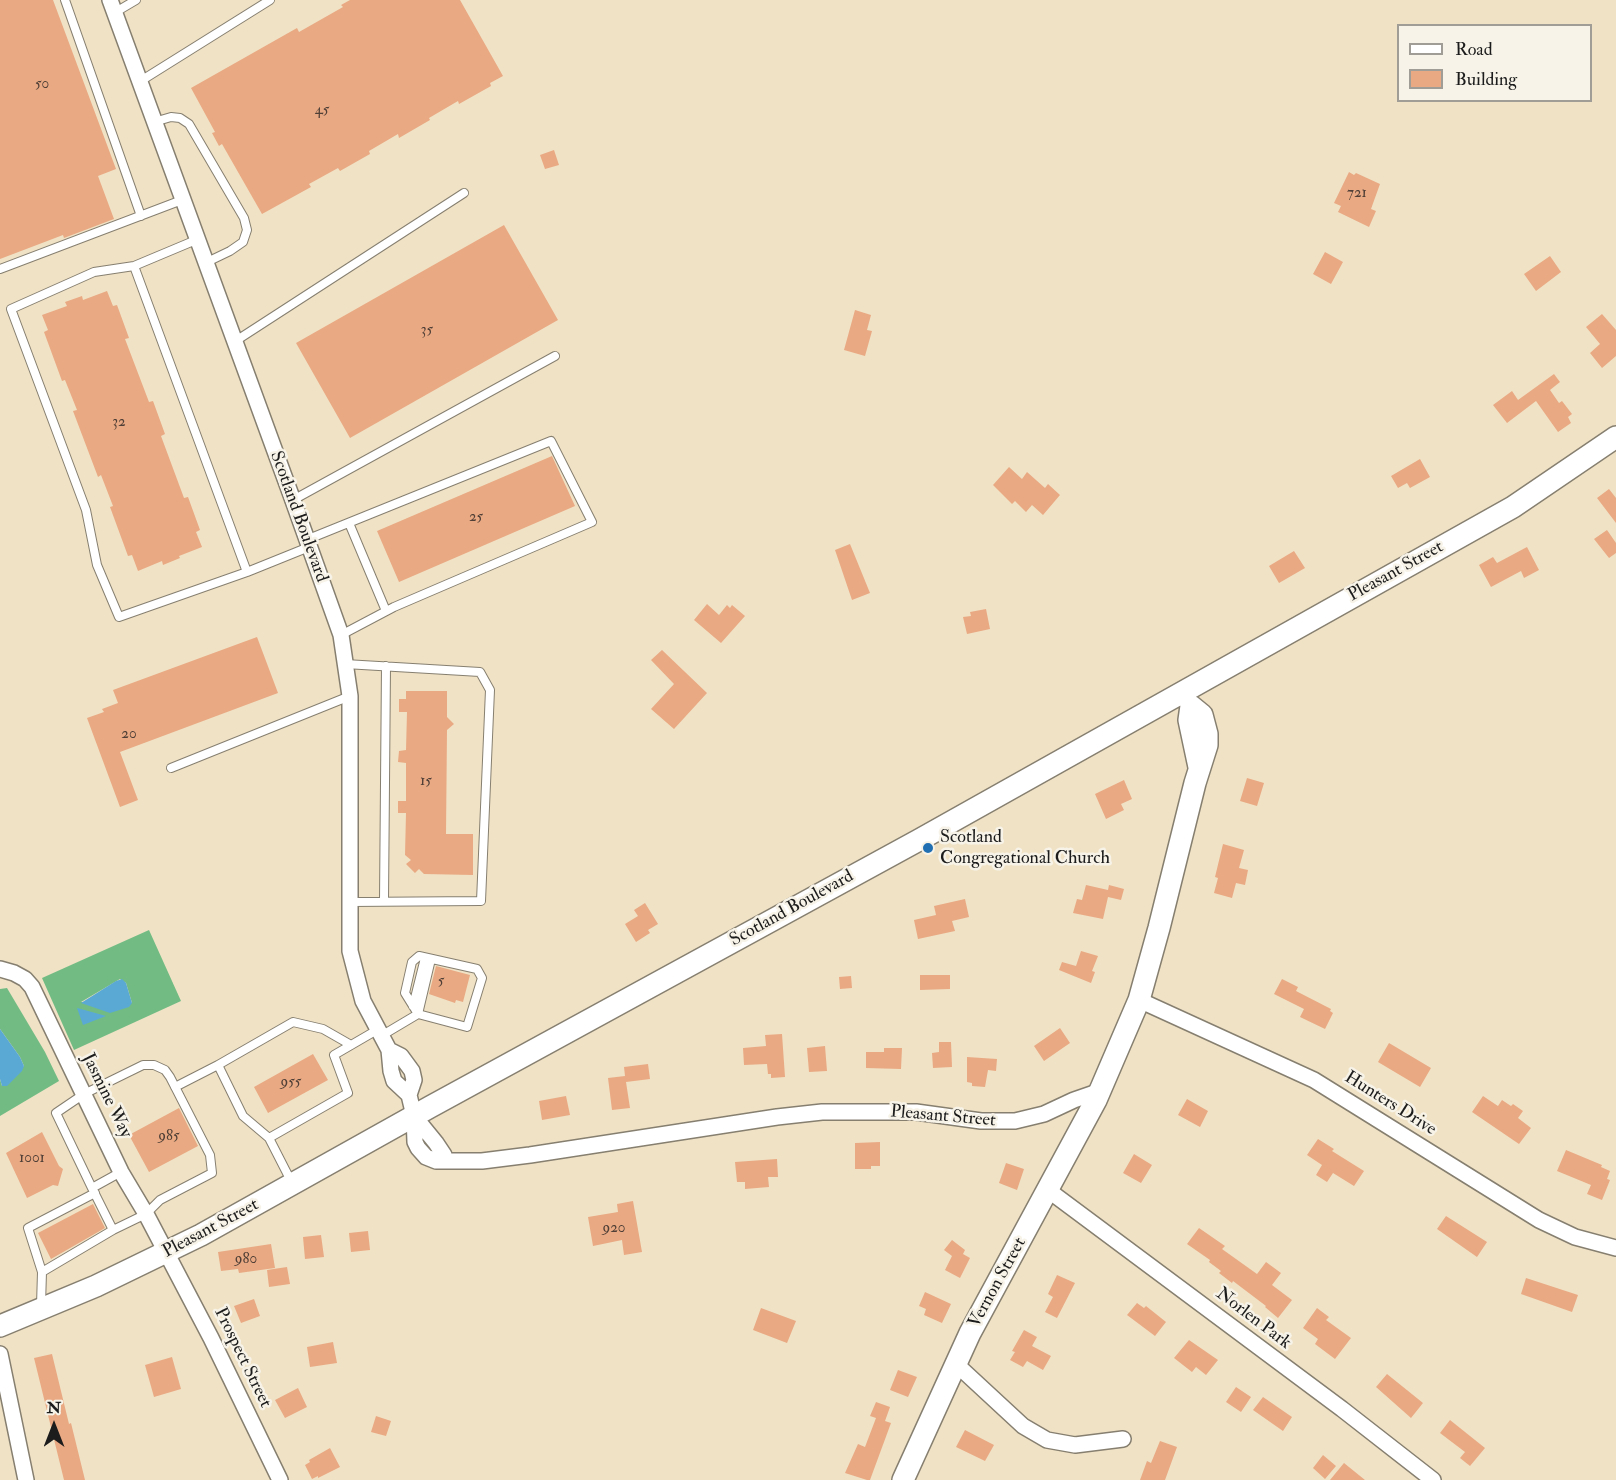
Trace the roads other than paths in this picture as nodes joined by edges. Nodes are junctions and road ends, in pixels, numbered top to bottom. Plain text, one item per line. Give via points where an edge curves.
1 (65, 0) edge
2 (136, 0) edge
3 (270, 0) edge
4 (112, 6) edge
5 (139, 81) junction
6 (154, 122) junction
7 (464, 193) dead end
8 (182, 200) junction
9 (141, 216) junction
10 (196, 240) junction
11 (205, 263) junction
12 (134, 266) junction
13 (0, 269) edge
14 (234, 342) junction
15 (555, 356) dead end
16 (1616, 437) edge
17 (293, 500) junction
18 (349, 523) junction
19 (307, 544) junction
20 (247, 572) junction
21 (386, 611) junction
22 (340, 635) junction
23 (345, 664) junction
24 (386, 666) junction
25 (350, 696) junction
26 (1189, 697) junction
27 (171, 768) dead end
28 (384, 900) junction
29 (350, 902) junction
30 (428, 958) junction
31 (0, 969) edge
32 (1139, 1000) junction
33 (418, 1014) junction
34 (379, 1033) junction
35 (351, 1045) junction
36 (218, 1065) junction
37 (175, 1087) junction
38 (1100, 1091) junction
39 (84, 1094) junction
40 (414, 1116) junction
41 (269, 1138) junction
42 (121, 1172) junction
43 (293, 1184) junction
44 (93, 1190) junction
45 (1048, 1190) junction
46 (146, 1214) junction
47 (113, 1230) junction
48 (1616, 1248) edge
49 (166, 1254) junction
50 (42, 1272) junction
51 (41, 1310) junction
52 (0, 1326) edge
53 (0, 1354) edge
54 (956, 1364) junction
55 (1123, 1438) dead end
56 (26, 1480) edge
57 (280, 1480) edge
58 (903, 1480) edge
59 (1433, 1480) edge

1 - 9 lane
2 - 4 lane
3 - 5 lane
4 - 5 street, Scotland Boulevard
5 - 6 street, Scotland Boulevard
6 - 8 street, Scotland Boulevard
6 - 11 lane via 171,117 189,124 244,218 248,230 243,242
7 - 14 lane
8 - 9 lane
8 - 10 street, Scotland Boulevard
9 - 13 lane
10 - 11 street, Scotland Boulevard
10 - 12 lane
11 - 14 street, Scotland Boulevard
12 - 20 lane
12 - 20 lane via 94,272 11,309 86,510 97,565 119,617
14 - 17 street, Scotland Boulevard
15 - 17 lane
16 - 26 main road, Pleasant Street via 1513,507
17 - 19 street, Scotland Boulevard
18 - 19 lane
18 - 21 lane
18 - 21 lane via 551,441 592,522
19 - 20 lane
19 - 22 street, Scotland Boulevard
21 - 22 lane
22 - 23 street, Scotland Boulevard
23 - 24 lane
23 - 25 street, Scotland Boulevard
24 - 28 lane
24 - 28 lane via 480,672 490,690 481,901
25 - 27 lane
25 - 29 street, Scotland Boulevard
26 - 32 main road via 1202,715 1207,734 1205,755
26 - 40 main road, Scotland Boulevard
28 - 29 lane
29 - 34 street, Scotland Boulevard via 350,951 363,1001
30 - 33 lane
30 - 33 lane via 418,957 412,962 405,993
30 - 33 lane via 477,969 482,978 467,1027
31 - 39 street, Jasmine Way via 14,973 32,987
32 - 38 main road
32 - 48 street, Hunters Drive via 1314,1080 1515,1207 1557,1229
33 - 34 lane
34 - 35 lane
34 - 40 street, Scotland Boulevard via 389,1050 401,1056 412,1071 414,1080 409,1095
35 - 36 lane via 323,1029 293,1022
35 - 41 lane via 334,1055 348,1093
36 - 37 lane
36 - 41 lane via 243,1116
37 - 39 lane via 165,1070 142,1065
37 - 46 lane via 210,1155 212,1173 160,1200
38 - 40 street, Pleasant Street via 1044,1114 1015,1121 981,1121 916,1112 822,1112 482,1161 436,1161 426,1157 415,1142
38 - 45 main road, Vernon Street
39 - 42 street, Jasmine Way
39 - 44 lane via 56,1113
40 - 43 main road, Pleasant Street
41 - 43 lane
42 - 44 lane
42 - 46 street, Jasmine Way
43 - 49 main road, Pleasant Street
44 - 47 lane
44 - 50 lane via 28,1228
45 - 54 main road, Vernon Street
45 - 59 street, Norlen Park
46 - 47 lane
46 - 49 street, Jasmine Way
47 - 50 lane
49 - 51 main road, Pleasant Street
49 - 57 street, Prospect Street
50 - 51 lane
51 - 52 main road, Pleasant Street
53 - 56 street
54 - 55 street via 1023,1426 1047,1440 1075,1445
54 - 58 main road, Vernon Street

